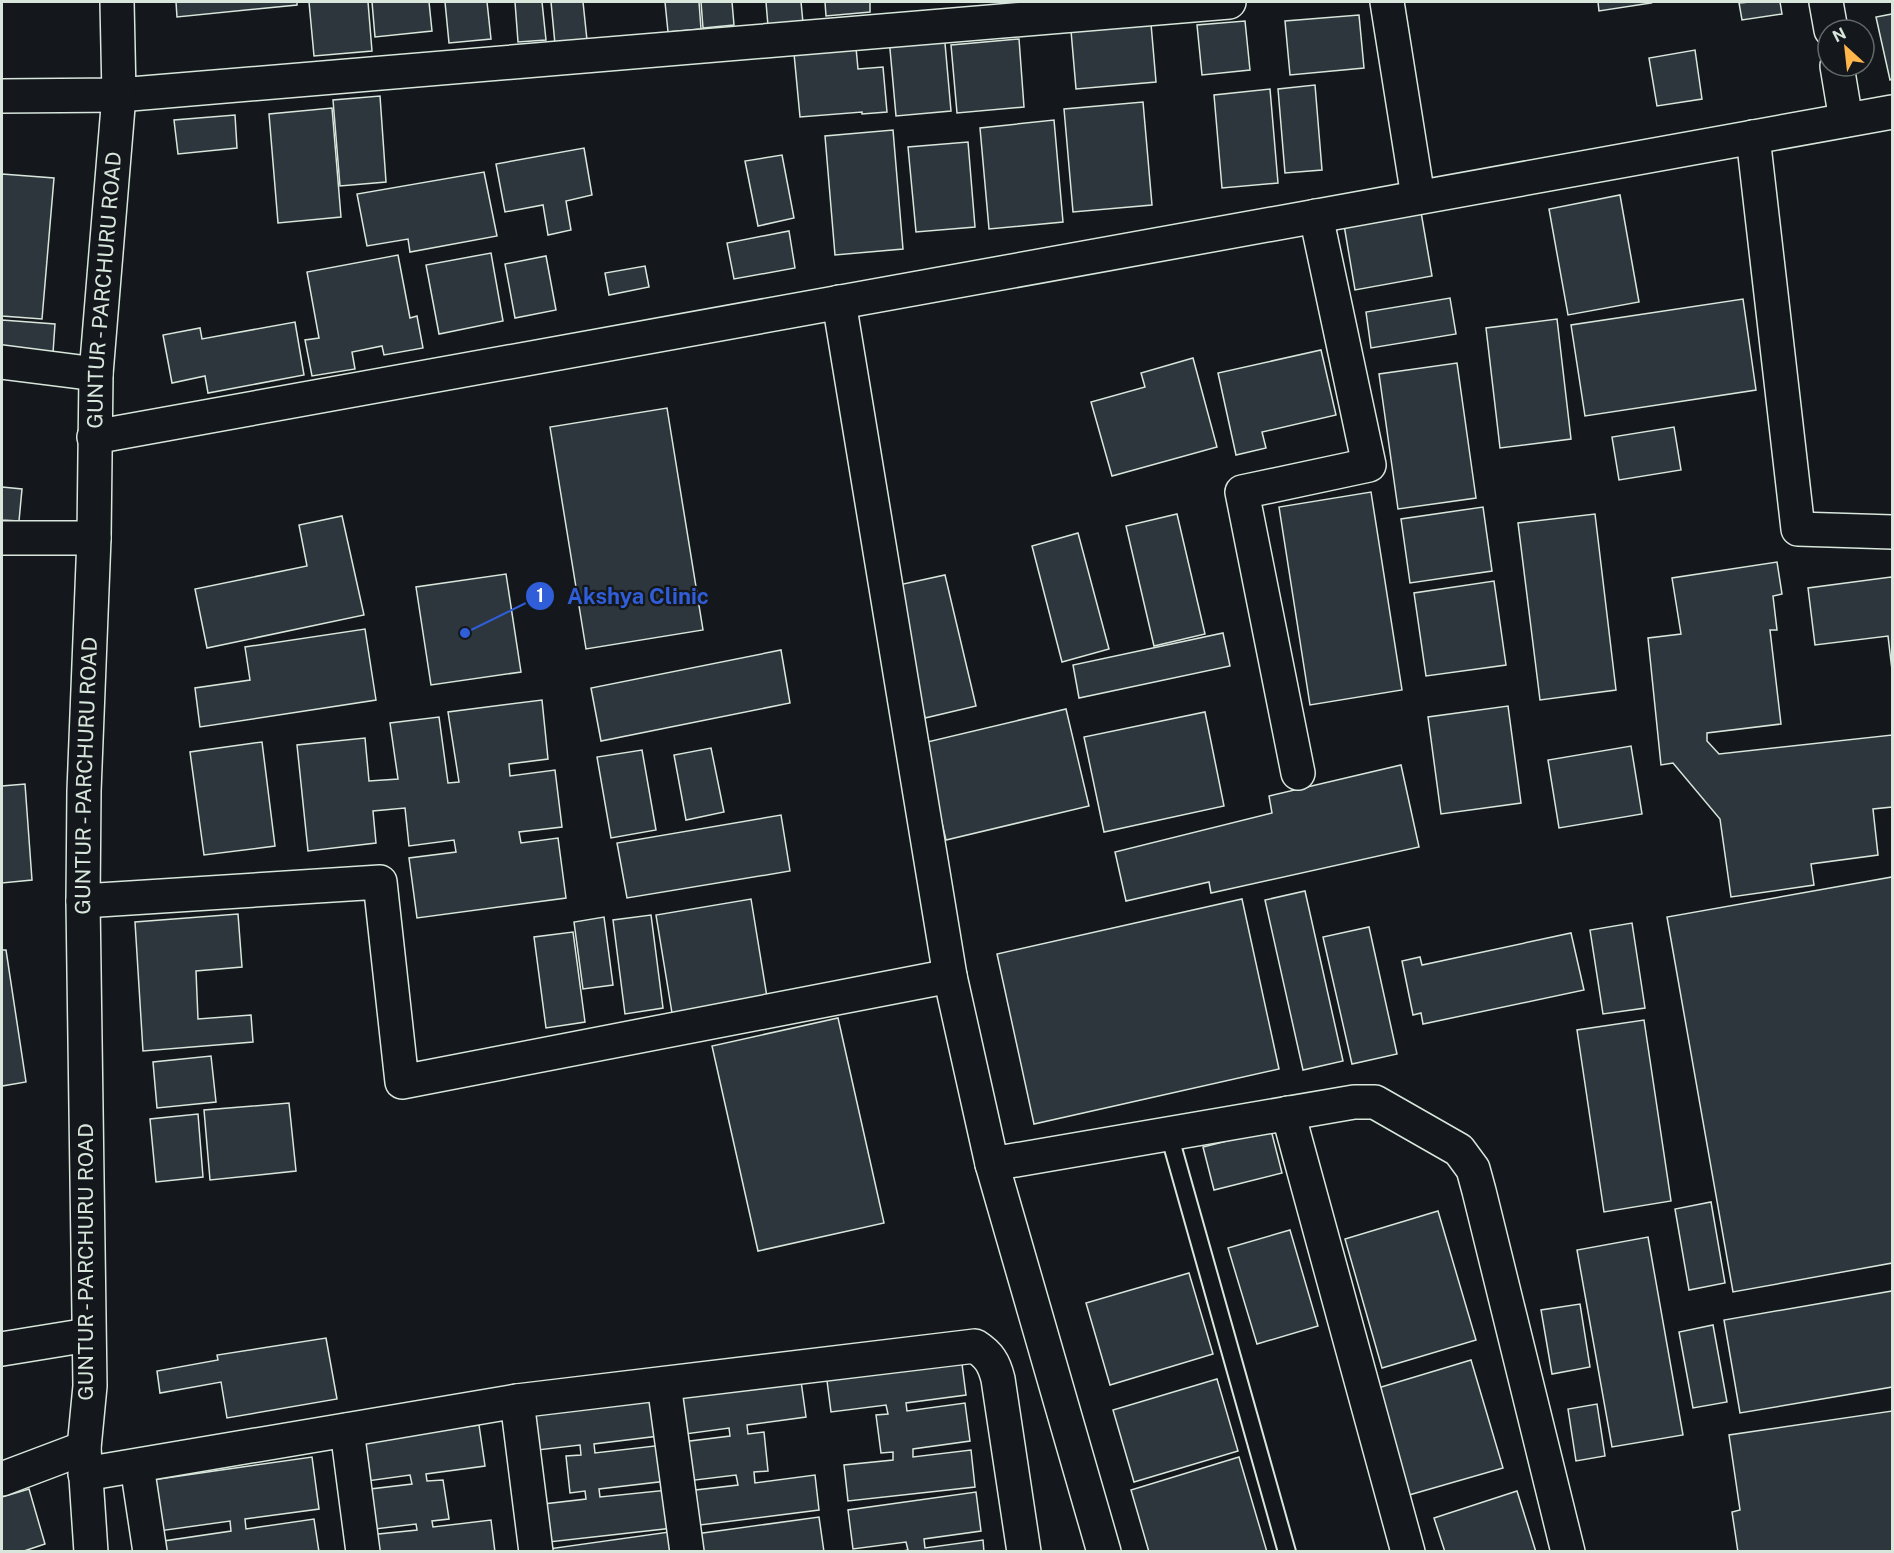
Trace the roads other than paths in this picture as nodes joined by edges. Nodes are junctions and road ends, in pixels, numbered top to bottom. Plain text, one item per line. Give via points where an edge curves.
1 (117, 2) edge
2 (1229, 2) edge
3 (1387, 2) edge
4 (1826, 2) edge
5 (1829, 18) edge
6 (1839, 78) edge
7 (118, 95) junction
8 (2, 96) edge
9 (1893, 112) edge
10 (1846, 120) junction
11 (1753, 137) junction
12 (1418, 197) junction
13 (1316, 216) junction
14 (839, 302) junction
15 (2, 362) edge
16 (96, 374) junction
17 (94, 436) junction
18 (1893, 532) edge
19 (2, 538) edge
20 (94, 538) junction
21 (1298, 773) dead end
22 (83, 901) junction
23 (950, 976) junction
24 (1288, 1113) junction
25 (1169, 1134) junction
26 (992, 1164) junction
27 (88, 1335) junction
28 (2, 1349) edge
29 (664, 1384) junction
30 (517, 1401) junction
31 (347, 1430) junction
32 (85, 1461) junction
33 (137, 1466) junction
34 (2, 1479) edge
35 (91, 1551) edge
36 (150, 1551) edge
37 (363, 1551) edge
38 (536, 1551) edge
39 (687, 1551) edge
40 (1024, 1551) edge
41 (1104, 1551) edge
42 (1287, 1551) edge
43 (1408, 1551) edge
44 (1568, 1551) edge

1 - 7 street, GUNTUR - PARCHURU ROAD
2 - 7 street
3 - 12 street
4 - 5 street
6 - 10 street
7 - 8 street
7 - 16 street, GUNTUR - PARCHURU ROAD
9 - 10 street
10 - 11 street
11 - 12 street
11 - 18 street via 1798,529
12 - 13 street
13 - 14 street
13 - 21 street via 1369,465 1242,492
14 - 17 street
14 - 23 street
15 - 16 street
16 - 17 street, GUNTUR - PARCHURU ROAD
17 - 20 street, GUNTUR - PARCHURU ROAD
19 - 20 street
20 - 22 street, GUNTUR - PARCHURU ROAD
22 - 23 street via 380,882 402,1082
22 - 27 street, GUNTUR - PARCHURU ROAD
23 - 26 street
24 - 25 street
24 - 43 street
24 - 44 street via 1375,1102 1460,1150 1473,1169
25 - 26 street
25 - 42 lane
26 - 41 street
27 - 28 street
27 - 32 street, GUNTUR - PARCHURU ROAD via 90,1386
29 - 30 street
29 - 39 street
29 - 40 street via 975,1346 993,1362 998,1379
30 - 31 street
30 - 38 street
31 - 33 street
31 - 37 street
32 - 33 street
32 - 34 street
32 - 35 street, GUNTUR - PARCHURU ROAD
33 - 36 street

